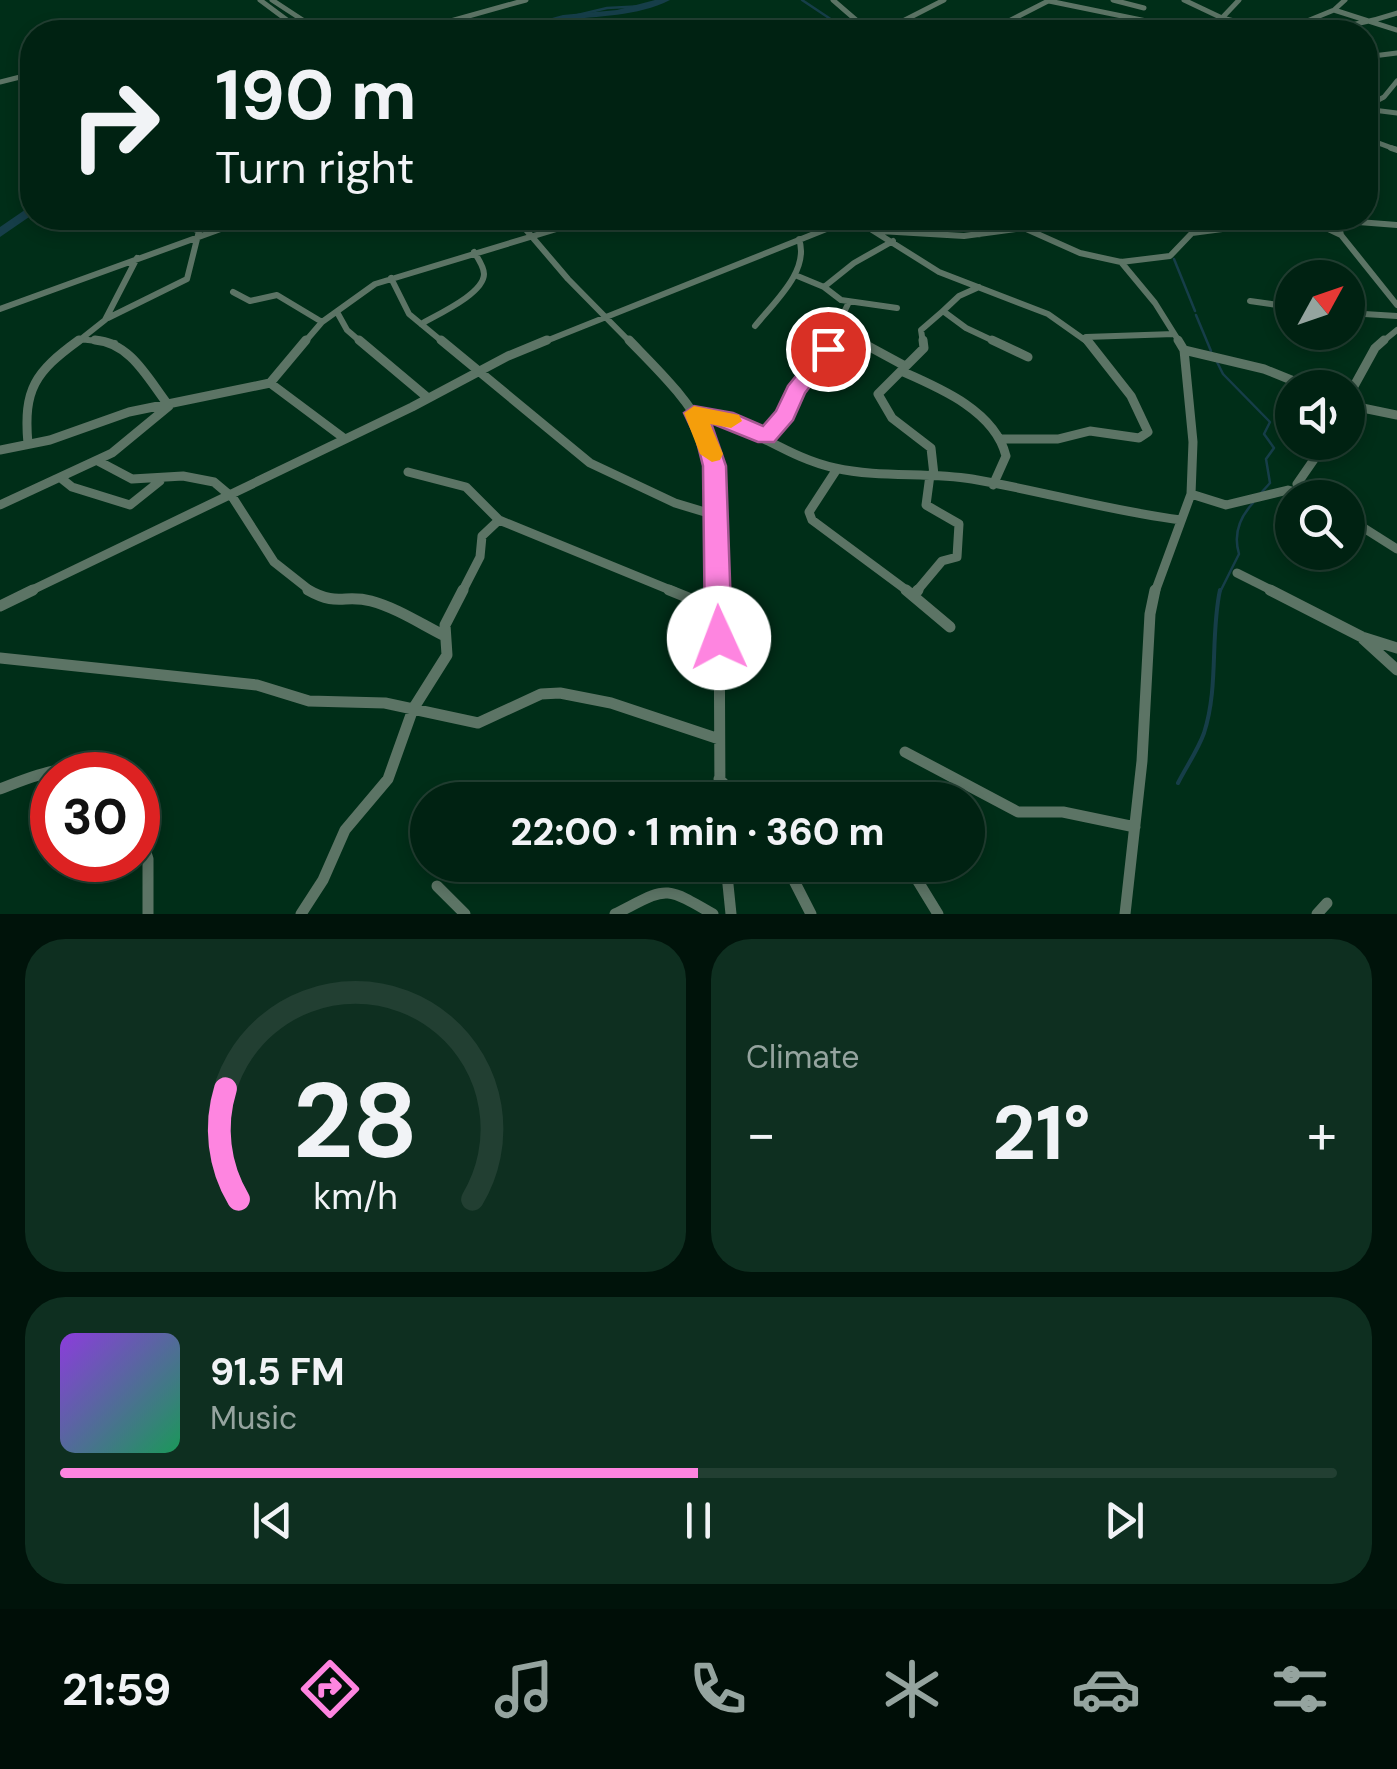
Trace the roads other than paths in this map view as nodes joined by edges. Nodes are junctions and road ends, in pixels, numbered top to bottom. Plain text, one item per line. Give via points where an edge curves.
1 (260, 0) edge
2 (272, 0) edge
3 (526, 0) edge
4 (833, 0) edge
5 (942, 0) edge
6 (1049, 0) edge
7 (1113, 0) edge
8 (1145, 0) edge
9 (1184, 0) edge
10 (1239, 0) edge
11 (1345, 0) edge
12 (1144, 8) junction
13 (1334, 10) junction
14 (1222, 18) junction
15 (287, 20) edge
16 (303, 20) edge
17 (454, 20) edge
18 (856, 20) edge
19 (904, 20) edge
20 (1009, 20) edge
21 (1148, 20) joint
22 (1228, 20) edge
23 (1310, 20) edge
24 (1372, 20) edge
25 (1397, 81) edge
26 (1388, 90) junction
27 (1397, 92) edge
28 (1378, 100) edge
29 (198, 230) edge
30 (216, 230) edge
31 (527, 230) edge
32 (553, 230) edge
33 (820, 230) edge
34 (977, 230) edge
35 (1009, 230) edge
36 (1028, 230) edge
37 (1214, 230) edge
38 (1330, 230) edge
39 (1340, 230) edge
40 (877, 231) joint
41 (980, 234) junction
42 (1341, 235) junction
43 (199, 236) junction
44 (532, 236) junction
45 (798, 238) junction
46 (893, 241) junction
47 (474, 252) junction
48 (138, 258) junction
49 (1121, 262) junction
50 (795, 275) junction
51 (391, 278) junction
52 (824, 287) junction
53 (978, 287) junction
54 (233, 292) dead end
55 (1250, 301) dead end
56 (849, 302) junction
57 (1275, 305) edge
58 (1397, 305) edge
59 (0, 308) edge
60 (896, 308) dead end
61 (942, 311) junction
62 (336, 312) junction
63 (1365, 314) edge
64 (1397, 316) edge
65 (108, 318) junction
66 (606, 319) junction
67 (322, 322) junction
68 (421, 324) junction
69 (755, 326) dead end
70 (1397, 330) edge
71 (832, 333) junction
72 (1174, 334) junction
73 (1086, 337) junction
74 (80, 339) junction
75 (1184, 350) junction
76 (1028, 358) dead end
77 (903, 368) junction
78 (480, 370) junction
79 (1363, 370) edge
80 (1275, 373) edge
81 (270, 383) junction
82 (428, 398) junction
83 (170, 406) junction
84 (1365, 408) edge
85 (694, 413) junction
86 (1397, 415) edge
87 (766, 436) junction
88 (345, 439) junction
89 (1002, 439) junction
90 (28, 444) junction
91 (1, 451) edge
92 (98, 461) junction
93 (837, 469) junction
94 (408, 472) dead end
95 (932, 475) junction
96 (62, 478) junction
97 (160, 481) junction
98 (994, 485) junction
99 (230, 492) junction
100 (1275, 493) edge
101 (1191, 494) junction
102 (0, 505) edge
103 (718, 516) junction
104 (498, 520) junction
105 (1181, 520) junction
106 (1365, 529) edge
107 (1397, 549) edge
108 (1237, 573) dead end
109 (914, 595) junction
110 (0, 606) edge
111 (716, 609) junction
112 (950, 627) dead end
113 (445, 636) junction
114 (1362, 636) junction
115 (1397, 648) edge
116 (0, 658) edge
117 (1397, 670) edge
118 (413, 709) junction
119 (719, 739) junction
120 (904, 752) dead end
121 (30, 777) edge
122 (718, 779) junction
123 (718, 782) edge
124 (721, 782) edge
125 (0, 788) edge
126 (1135, 827) junction
127 (146, 882) edge
128 (727, 882) edge
129 (795, 882) edge
130 (918, 882) edge
131 (436, 886) dead end
132 (144, 913) edge
133 (302, 914) edge
134 (465, 914) edge
135 (615, 914) edge
136 (713, 914) edge
137 (730, 914) edge
138 (812, 914) edge
139 (938, 914) edge
140 (1125, 914) edge

1 - 15 street
2 - 16 street
3 - 17 street
4 - 18 street
5 - 19 street
6 - 20 street
6 - 21 street
7 - 12 street
8 - 12 street
9 - 14 street
10 - 14 street
11 - 13 street
12 - 21 street
13 - 23 street
13 - 24 street
14 - 22 street
25 - 26 street
26 - 27 street
26 - 28 street
29 - 43 street
30 - 43 street
31 - 44 street
32 - 44 street
33 - 45 street
34 - 41 street
35 - 41 street
36 - 49 street
37 - 49 street via 1192,233 1170,256
38 - 42 street
39 - 42 street
40 - 41 street
40 - 46 street
42 - 58 street
43 - 48 street
43 - 65 street via 188,279
44 - 47 street
44 - 66 street
45 - 50 street via 803,250
45 - 66 street
46 - 52 street
46 - 53 street via 948,277
47 - 51 street
47 - 68 street via 482,282 466,300
48 - 59 street
48 - 65 street
49 - 72 street
50 - 52 street
50 - 69 street
51 - 62 street
51 - 68 street via 404,309
52 - 56 street
53 - 61 street
53 - 73 street via 1056,316
54 - 67 street via 250,301 277,295
55 - 57 street
56 - 60 street
56 - 71 street
61 - 76 street
61 - 77 street via 921,330 924,348
62 - 67 street
62 - 82 street via 346,330
63 - 64 street
65 - 74 street
66 - 78 street
66 - 85 street
67 - 81 street
68 - 78 street
70 - 79 street via 1375,348
71 - 77 street
71 - 87 street via 825,358
72 - 73 street
72 - 75 street
73 - 89 street via 1145,418 1146,436 1090,432
74 - 83 street via 114,342
74 - 90 street via 33,386
75 - 80 street
75 - 101 street
77 - 89 street via 948,392
77 - 95 street via 878,400 910,436 931,448
78 - 82 street
78 - 103 street via 590,463
81 - 83 street
81 - 88 street
82 - 88 street
83 - 90 street
83 - 92 street
84 - 86 street
85 - 87 street
85 - 103 street via 714,466
87 - 93 street via 799,457
88 - 99 street
89 - 98 street via 1006,455
90 - 91 street
92 - 96 street
92 - 97 street via 133,481
93 - 95 street
93 - 109 street via 809,512 812,520
94 - 104 street via 466,487
95 - 98 street
95 - 109 street via 926,506 959,524 957,557 942,561
96 - 97 street via 130,505
96 - 102 street
97 - 99 street via 182,474
98 - 105 street
99 - 110 street
99 - 113 street via 284,573 332,602 364,598
100 - 101 street via 1226,505
101 - 105 street
103 - 111 street
104 - 111 street
104 - 113 street via 482,536 480,558
105 - 126 street via 1150,614
106 - 107 street
108 - 114 street
109 - 112 street
111 - 119 street
113 - 118 street via 447,655
114 - 115 street
114 - 117 street
116 - 118 street via 258,684 309,700
118 - 119 street via 478,723 541,694 560,693
118 - 133 street via 388,778 345,830
119 - 122 street
120 - 126 street via 1018,812 1063,812
121 - 125 street
122 - 123 street
122 - 124 street
126 - 140 street
127 - 132 street
128 - 137 street
129 - 138 street
130 - 139 street
131 - 134 street
135 - 136 street via 674,891

